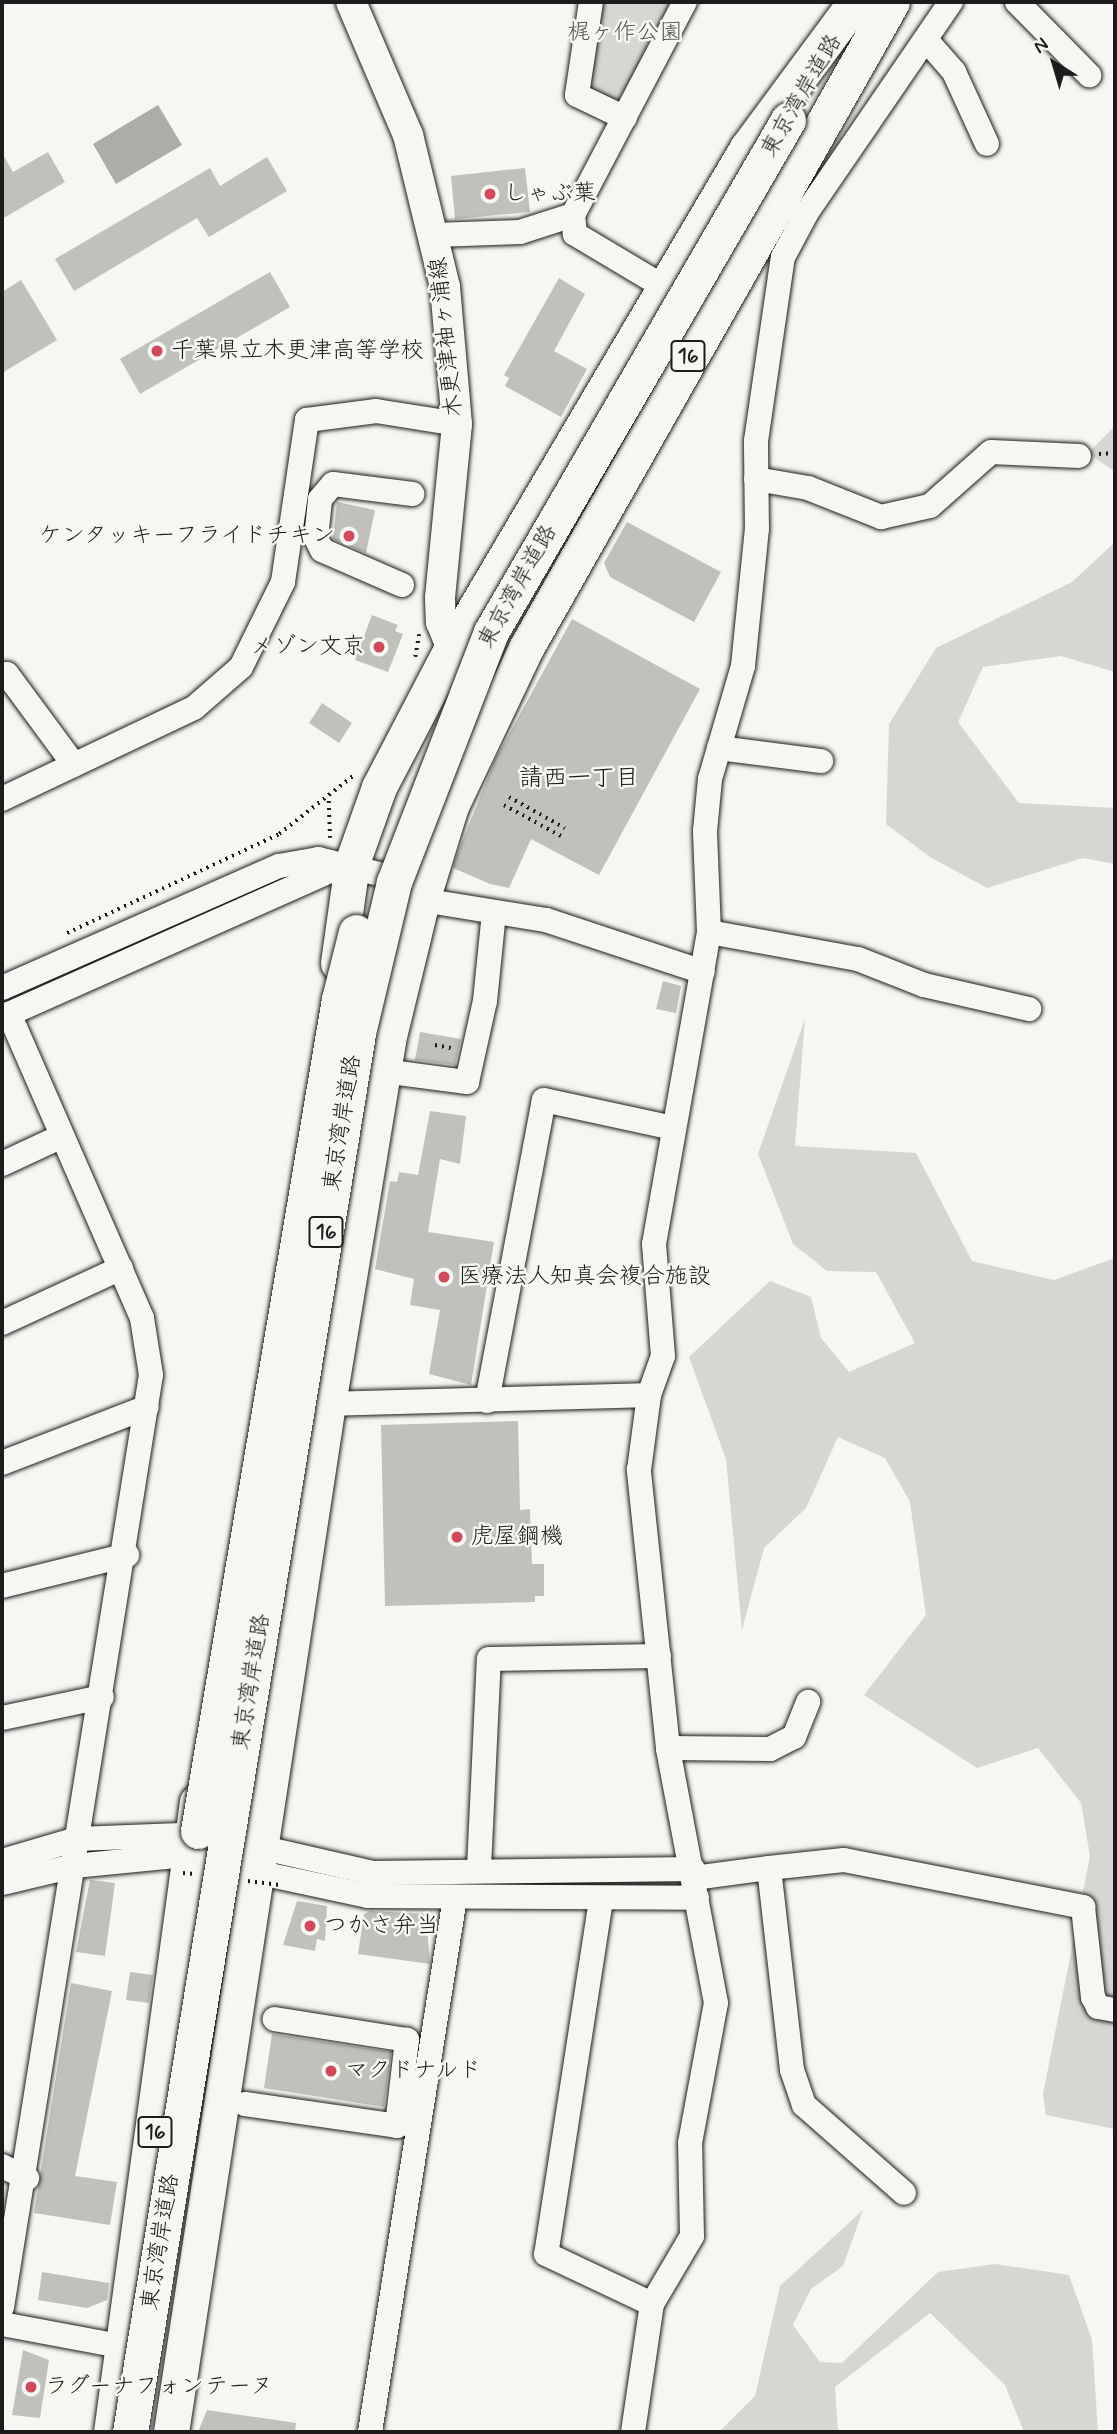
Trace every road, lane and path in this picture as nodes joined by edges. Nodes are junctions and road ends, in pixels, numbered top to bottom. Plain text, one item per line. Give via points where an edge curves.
1 (351, 2) edge
2 (591, 2) edge
3 (685, 2) edge
4 (855, 2) edge
5 (892, 2) edge
6 (951, 2) edge
7 (1017, 2) edge
8 (928, 41) junction
9 (1089, 75) dead end
10 (625, 118) junction
11 (987, 144) dead end
12 (573, 215) junction
13 (435, 235) junction
14 (664, 287) junction
15 (457, 424) junction
16 (1079, 456) dead end
17 (756, 479) junction
18 (412, 494) dead end
19 (402, 585) dead end
20 (420, 629) dead end
21 (450, 651) junction
22 (413, 668) dead end
23 (2, 676) edge
24 (493, 715) junction
25 (719, 748) junction
26 (821, 761) dead end
27 (74, 765) junction
28 (363, 765) dead end
29 (427, 784) junction
30 (509, 797) dead end
31 (2, 799) edge
32 (504, 806) dead end
33 (565, 828) dead end
34 (561, 836) dead end
35 (352, 863) junction
36 (422, 900) junction
37 (494, 912) junction
38 (709, 932) junction
39 (64, 934) dead end
40 (703, 972) junction
41 (2, 988) edge
42 (1029, 1009) dead end
43 (5, 1015) edge
44 (435, 1045) dead end
45 (452, 1048) dead end
46 (383, 1071) junction
47 (673, 1128) junction
48 (62, 1136) junction
49 (2, 1164) edge
50 (121, 1268) junction
51 (2, 1323) edge
52 (649, 1395) junction
53 (488, 1401) junction
54 (328, 1404) junction
55 (147, 1407) junction
56 (2, 1462) edge
57 (127, 1555) junction
58 (2, 1586) edge
59 (659, 1656) junction
60 (102, 1697) junction
61 (808, 1702) dead end
62 (2, 1718) edge
63 (668, 1748) junction
64 (195, 1845) junction
65 (75, 1853) junction
66 (256, 1859) junction
67 (2, 1861) edge
68 (479, 1868) junction
69 (769, 1868) junction
70 (695, 1882) junction
71 (2, 1884) edge
72 (455, 1898) junction
73 (601, 1900) junction
74 (1115, 2010) edge
75 (275, 2019) dead end
76 (245, 2104) dead end
77 (2, 2166) edge
78 (27, 2178) junction
79 (904, 2193) dead end
80 (652, 2304) junction
81 (2, 2306) edge
82 (2, 2325) edge
83 (125, 2347) junction
84 (111, 2432) edge
85 (130, 2432) edge
86 (171, 2432) edge
87 (370, 2432) edge
88 (633, 2432) edge

1 - 13 main road, 木更津袖ヶ浦線 via 408,135
2 - 10 street via 577,95
3 - 10 street
4 - 14 highway, 16 via 747,148
4 - 29 highway, 東京湾岸道路 / 16, bridge via 491,632
5 - 24 highway, 東京湾岸道路 / 16
6 - 8 street
7 - 9 street
8 - 11 street via 954,72
8 - 17 street via 807,212 783,257
10 - 12 street
12 - 13 street via 520,232
12 - 14 street via 575,234
13 - 15 main road, 木更津袖ヶ浦線
14 - 21 highway, 16
15 - 21 main road, 木更津袖ヶ浦線 via 440,598
15 - 27 street via 376,411 307,419 283,582 241,667 194,708
16 - 17 street via 991,452 936,502 881,517 808,488
17 - 25 street via 743,666
18 - 19 street via 333,484 320,499 316,538 329,554
20 - 22 path
21 - 24 main road, 木更津袖ヶ浦線
21 - 35 highway, 16 via 379,788
23 - 27 street via 7,674
24 - 36 highway, 東京湾岸道路 / 16 via 451,806
25 - 26 street
25 - 38 street via 705,831
27 - 31 street
28 - 39 path via 330,800 279,834
29 - 64 highway, 16, bridge via 391,832 339,999
29 - 85 highway, 東京湾岸道路 / 16, bridge via 394,882 358,1033
30 - 33 path
32 - 34 path
35 - 36 street via 388,876
35 - 41 street via 318,859 279,866
35 - 43 street via 282,888
35 - 64 highway, 16 via 196,1805
36 - 37 street
36 - 46 highway, 東京湾岸道路 / 16
37 - 40 street via 546,920
37 - 46 street via 467,1083
38 - 40 street
38 - 42 street via 858,958 924,985
40 - 47 street
43 - 48 street
44 - 45 path
46 - 54 highway, 東京湾岸道路 / 16
47 - 52 street via 654,1244 663,1356
47 - 53 street via 544,1100
48 - 49 street
48 - 50 street
50 - 51 street
50 - 55 street via 148,1346
52 - 53 street
52 - 59 street via 639,1470
53 - 54 street
54 - 66 highway, 東京湾岸道路 / 16
55 - 56 street
55 - 57 street
57 - 58 street
57 - 60 street
59 - 63 street
59 - 68 street via 489,1659
60 - 62 street
60 - 65 street
61 - 63 street via 794,1737 771,1749
63 - 70 street
64 - 65 street
64 - 66 street
64 - 83 highway, 16
65 - 67 street
65 - 71 street
65 - 78 street
66 - 68 street via 373,1873
66 - 72 street via 369,1896
66 - 86 highway, 東京湾岸道路 / 16
68 - 70 street
69 - 70 street
69 - 74 street via 844,1860 1083,1907 1093,1997 1098,2007
69 - 79 street via 792,2070 804,2105
70 - 73 street
70 - 80 street via 716,2003 690,2143 692,2236
72 - 73 street
72 - 87 street
73 - 80 street via 546,2254
75 - 76 street via 407,2040 397,2126
77 - 78 street
78 - 81 street
80 - 88 street
82 - 83 street
83 - 84 highway, 16

